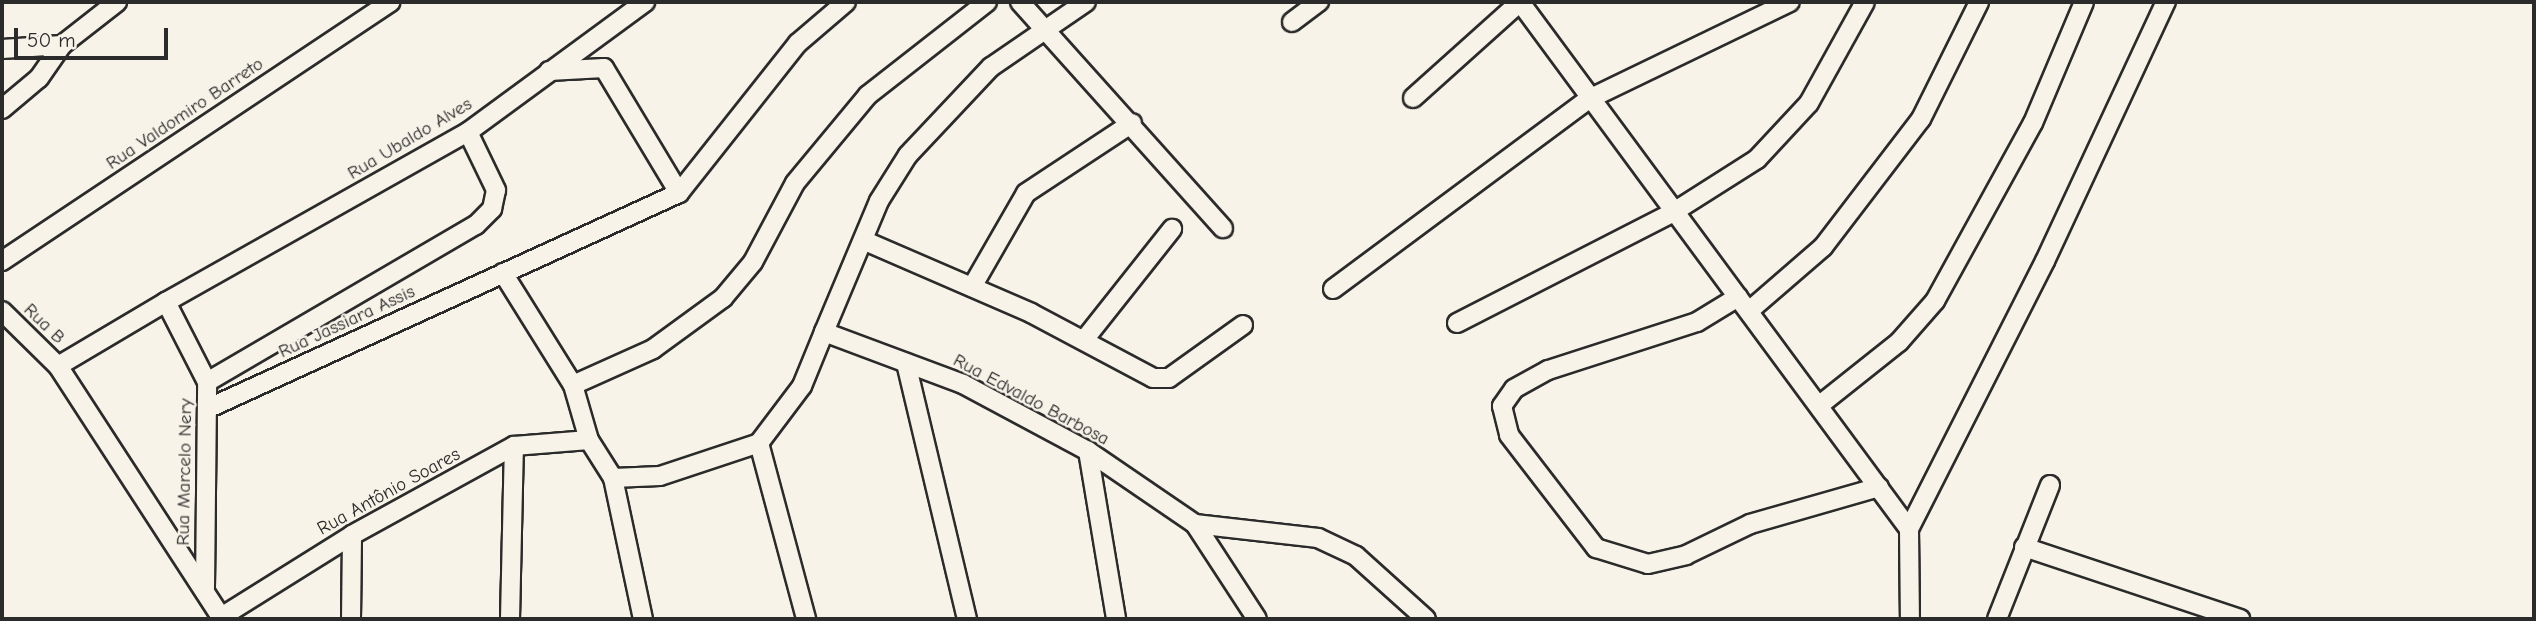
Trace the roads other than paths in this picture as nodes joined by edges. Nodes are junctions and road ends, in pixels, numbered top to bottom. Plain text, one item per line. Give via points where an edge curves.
1 (117, 2) edge
2 (391, 2) edge
3 (645, 2) edge
4 (846, 2) edge
5 (987, 2) edge
6 (1020, 2) edge
7 (1086, 2) edge
8 (1319, 2) edge
9 (1520, 2) edge
10 (1790, 2) edge
11 (1865, 2) edge
12 (1979, 2) edge
13 (2084, 2) edge
14 (2166, 2) edge
15 (1292, 22) dead end
16 (1046, 28) junction
17 (62, 44) junction
18 (2, 49) edge
19 (549, 71) junction
20 (1413, 98) dead end
21 (1589, 99) junction
22 (2, 109) edge
23 (1132, 123) junction
24 (468, 132) junction
25 (679, 193) junction
26 (1672, 213) junction
27 (1223, 228) dead end
28 (1172, 229) dead end
29 (865, 241) junction
30 (2, 261) edge
31 (503, 273) junction
32 (972, 286) junction
33 (1333, 289) dead end
34 (166, 302) junction
35 (1743, 304) junction
36 (2, 312) edge
37 (1457, 323) dead end
38 (1243, 325) dead end
39 (824, 332) junction
40 (1084, 340) junction
41 (906, 363) junction
42 (58, 366) junction
43 (207, 383) junction
44 (573, 385) junction
45 (1821, 404) junction
46 (209, 408) junction
47 (589, 440) junction
48 (760, 443) junction
49 (514, 446) junction
50 (1088, 451) junction
51 (612, 478) junction
52 (2050, 485) dead end
53 (1879, 486) junction
54 (1195, 524) junction
55 (1909, 529) junction
56 (352, 535) junction
57 (2024, 547) junction
58 (205, 588) junction
59 (220, 618) edge
60 (351, 619) edge
61 (510, 619) edge
62 (643, 619) edge
63 (806, 619) edge
64 (967, 619) edge
65 (1116, 619) edge
66 (1256, 619) edge
67 (1426, 619) edge
68 (1910, 619) edge
69 (1997, 619) edge
70 (2240, 619) edge

1 - 17 street
2 - 30 street, Rua Valdomiro Barreto
3 - 19 street, Rua Ubaldo Alves
4 - 25 street via 790,52
5 - 44 street via 868,95 796,183 753,262 723,298 653,349
6 - 16 street
7 - 16 street
8 - 15 street
9 - 20 street
9 - 21 street
10 - 21 street
11 - 26 street via 1789,129 1757,159
12 - 35 street via 1922,119 1823,247
13 - 45 street via 2033,123 1935,300 1899,342
14 - 55 street via 2039,274
16 - 23 street
16 - 29 street via 990,67 948,107 879,201
17 - 18 street
17 - 22 street via 39,78
19 - 24 street, Rua Ubaldo Alves
19 - 25 street via 604,68
21 - 26 street
21 - 33 street
23 - 27 street
23 - 32 street via 1026,193
24 - 34 street, Rua Ubaldo Alves
24 - 43 street via 496,190 492,209 476,226
25 - 31 street, Rua Jassiara Assis
26 - 35 street
26 - 37 street
28 - 40 street
29 - 32 street
29 - 39 street
31 - 44 street
31 - 46 street, Rua Jassiara Assis
32 - 40 street
34 - 42 street
34 - 43 street, Rua Marcelo Nery
35 - 45 street
35 - 53 street via 1548,370 1514,389 1502,407 1509,435 1596,548 1648,564 1686,555 1750,524
36 - 42 street, Rua B
38 - 40 street via 1169,378 1145,374
39 - 41 street, Rua Edvaldo Barbosa
39 - 48 street via 802,386
41 - 50 street, Rua Edvaldo Barbosa via 963,383
41 - 64 street
42 - 58 street, Rua B
43 - 46 street, Rua Marcelo Nery
44 - 47 street
45 - 53 street
46 - 58 street, Rua Marcelo Nery
47 - 49 street, Rua Antônio Soares
47 - 51 street
48 - 51 street via 660,475
48 - 63 street
49 - 56 street, Rua Antônio Soares
49 - 61 street
50 - 54 street, Rua Edvaldo Barbosa
50 - 65 street
51 - 62 street
52 - 57 street
53 - 55 street
54 - 66 street
54 - 67 street via 1318,538 1356,556
55 - 68 street
56 - 59 street, Rua Antônio Soares
56 - 60 street
57 - 69 street
57 - 70 street
58 - 59 street, Rua B

